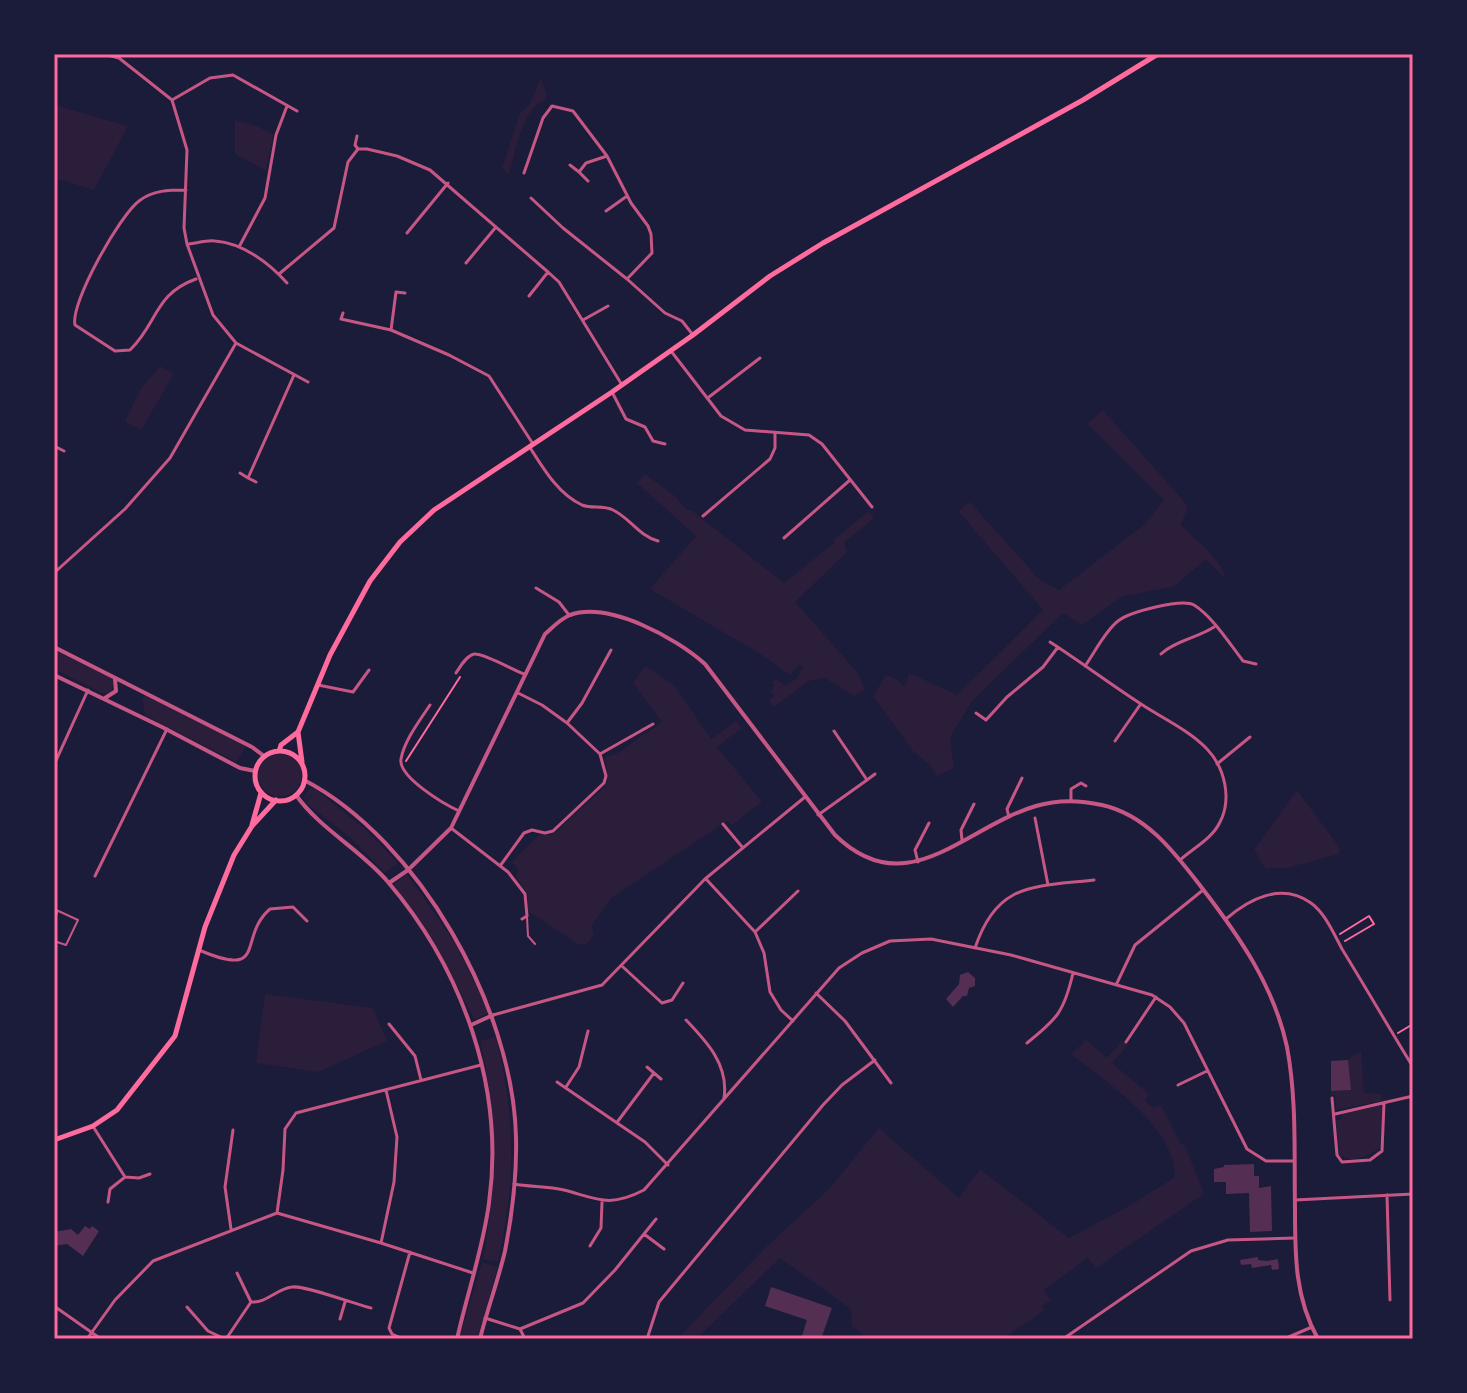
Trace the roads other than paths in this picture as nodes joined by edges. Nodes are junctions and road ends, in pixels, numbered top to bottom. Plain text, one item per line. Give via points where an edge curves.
1 (104, 54) edge
2 (1158, 54) edge
3 (120, 56) edge
4 (172, 100) junction
5 (287, 106) junction
6 (297, 111) dead end
7 (357, 136) dead end
8 (358, 149) junction
9 (607, 156) junction
10 (570, 165) dead end
11 (579, 172) junction
12 (524, 173) dead end
13 (588, 181) dead end
14 (448, 183) junction
15 (186, 190) junction
16 (627, 196) junction
17 (531, 198) dead end
18 (606, 211) dead end
19 (496, 227) junction
20 (407, 233) dead end
21 (187, 244) junction
22 (239, 247) junction
23 (466, 263) dead end
24 (548, 272) junction
25 (279, 274) junction
26 (198, 278) junction
27 (627, 279) junction
28 (287, 283) dead end
29 (405, 293) dead end
30 (529, 296) dead end
31 (608, 306) dead end
32 (343, 313) dead end
33 (582, 321) junction
34 (391, 330) junction
35 (693, 335) junction
36 (236, 343) junction
37 (671, 351) junction
38 (760, 358) dead end
39 (294, 375) junction
40 (308, 382) dead end
41 (622, 385) junction
42 (612, 392) junction
43 (708, 398) junction
44 (775, 432) junction
45 (665, 444) dead end
46 (531, 445) junction
47 (54, 446) edge
48 (64, 451) dead end
49 (240, 473) dead end
50 (248, 478) junction
51 (850, 480) junction
52 (256, 482) dead end
53 (872, 507) dead end
54 (703, 516) dead end
55 (784, 538) dead end
56 (658, 541) dead end
57 (54, 573) edge
58 (536, 588) dead end
59 (569, 615) junction
60 (1215, 626) junction
61 (1050, 642) dead end
62 (54, 647) edge
63 (1058, 647) junction
64 (611, 650) dead end
65 (1161, 654) dead end
66 (1256, 664) dead end
67 (1085, 666) junction
68 (369, 670) dead end
69 (456, 673) road end
70 (524, 674) junction
71 (54, 675) edge
72 (114, 677) junction
73 (318, 685) junction
74 (88, 690) junction
75 (516, 692) junction
76 (105, 698) junction
77 (1140, 703) junction
78 (430, 705) dead end
79 (976, 713) dead end
80 (567, 723) junction
81 (653, 724) dead end
82 (167, 729) junction
83 (834, 731) dead end
84 (298, 732) junction
85 (1250, 737) dead end
86 (1115, 741) dead end
87 (279, 751) junction
88 (600, 754) junction
89 (264, 756) junction
90 (302, 764) junction
91 (1217, 764) junction
92 (54, 765) edge
93 (255, 771) junction
94 (875, 774) dead end
95 (1022, 778) dead end
96 (304, 780) junction
97 (867, 780) junction
98 (1086, 786) dead end
99 (261, 793) junction
100 (296, 795) junction
101 (805, 797) junction
102 (276, 800) junction
103 (1071, 800) junction
104 (974, 804) dead end
105 (460, 812) junction
106 (818, 815) junction
107 (1009, 817) junction
108 (1035, 818) dead end
109 (929, 823) dead end
110 (723, 824) dead end
111 (252, 826) junction
112 (451, 828) junction
113 (962, 840) junction
114 (743, 848) junction
115 (1180, 860) junction
116 (918, 862) junction
117 (500, 866) junction
118 (408, 870) junction
119 (95, 876) dead end
120 (705, 879) junction
121 (1094, 880) dead end
122 (389, 883) junction
123 (1048, 885) junction
124 (1203, 890) junction
125 (798, 891) dead end
126 (56, 910) edge
127 (527, 916) junction
128 (533, 917) dead end
129 (522, 919) dead end
130 (1226, 919) junction
131 (307, 921) dead end
132 (54, 923) edge
133 (755, 932) junction
134 (54, 941) edge
135 (535, 944) dead end
136 (975, 948) junction
137 (198, 950) junction
138 (622, 966) junction
139 (1073, 973) junction
140 (683, 983) dead end
141 (1117, 983) junction
142 (816, 993) junction
143 (1156, 997) junction
144 (493, 1015) junction
145 (686, 1020) dead end
146 (793, 1021) junction
147 (389, 1024) dead end
148 (471, 1025) junction
149 (588, 1031) dead end
150 (1126, 1042) dead end
151 (1027, 1043) dead end
152 (875, 1060) junction
153 (481, 1065) junction
154 (647, 1067) dead end
155 (1413, 1067) edge
156 (1207, 1071) junction
157 (654, 1073) junction
158 (661, 1079) dead end
159 (421, 1080) junction
160 (557, 1082) dead end
161 (891, 1083) dead end
162 (1178, 1085) dead end
163 (566, 1088) junction
164 (386, 1090) junction
165 (1413, 1096) edge
166 (1332, 1098) dead end
167 (723, 1101) junction
168 (1384, 1103) junction
169 (1333, 1114) junction
170 (617, 1123) junction
171 (93, 1126) junction
172 (233, 1130) dead end
173 (54, 1140) edge
174 (1295, 1161) junction
175 (668, 1165) junction
176 (150, 1174) dead end
177 (125, 1177) junction
178 (514, 1184) junction
179 (1413, 1194) edge
180 (1387, 1195) junction
181 (1295, 1200) junction
182 (108, 1202) dead end
183 (602, 1202) junction
184 (277, 1213) junction
185 (656, 1219) dead end
186 (232, 1231) junction
187 (644, 1234) junction
188 (1295, 1238) junction
189 (381, 1243) junction
190 (590, 1246) dead end
191 (664, 1249) dead end
192 (410, 1252) junction
193 (237, 1273) dead end
194 (473, 1273) junction
195 (1390, 1300) dead end
196 (251, 1302) junction
197 (345, 1302) junction
198 (54, 1306) edge
199 (187, 1307) dead end
200 (371, 1308) dead end
201 (485, 1318) junction
202 (340, 1319) dead end
203 (1312, 1327) junction
204 (520, 1329) junction
205 (92, 1332) junction
206 (87, 1339) edge
207 (101, 1339) edge
208 (226, 1339) edge
209 (403, 1339) edge
210 (457, 1339) edge
211 (480, 1339) edge
212 (525, 1339) edge
213 (647, 1339) edge
214 (1063, 1339) edge
215 (1284, 1339) edge
216 (1318, 1339) edge

1 - 3 street
2 - 35 main road via 810,251
3 - 4 street
4 - 5 street via 210,78 233,75
4 - 15 street via 187,150
5 - 6 street
5 - 22 street via 265,198
7 - 8 street
8 - 14 street via 397,156
8 - 25 street via 348,162 334,228
9 - 11 street via 586,163
9 - 12 street via 573,111 552,106
9 - 16 street
10 - 11 street
11 - 13 street
14 - 19 street
14 - 20 street
15 - 21 street
15 - 26 street via 150,194 119,223 75,308 75,325 115,351 130,350 167,295
16 - 18 street
16 - 27 street via 648,226 652,253
17 - 27 street
19 - 23 street
19 - 24 street
21 - 22 street via 214,240
21 - 26 street
22 - 25 street
24 - 30 street
24 - 33 street
25 - 28 street
26 - 36 street via 213,315
27 - 35 street
29 - 34 street via 396,292
31 - 33 street
32 - 34 street via 341,319
33 - 41 street
34 - 46 street via 489,376
35 - 37 main road
36 - 39 street
36 - 57 street via 170,458 125,509
37 - 41 main road
37 - 43 street
38 - 43 street
39 - 40 street
39 - 50 street
41 - 42 main road
42 - 45 street via 626,419
42 - 46 main road
43 - 44 street via 734,425
44 - 51 street via 809,435
44 - 54 street via 770,459
46 - 56 street via 567,495 587,507 610,508
46 - 73 main road via 452,497 400,542 361,595
47 - 48 street
49 - 50 street
50 - 52 street
51 - 53 street
51 - 55 street
58 - 59 street
59 - 70 street via 545,634
59 - 101 street via 616,614 689,651 705,664
60 - 65 street
60 - 66 street via 1243,661
60 - 67 street via 1183,601 1136,613 1118,621
61 - 63 street
62 - 72 street
63 - 67 street
63 - 79 street via 986,720
64 - 80 street
67 - 77 street
68 - 73 street via 353,692
69 - 70 street via 474,654
70 - 75 street
71 - 74 street
72 - 76 street via 116,691
72 - 89 street
73 - 84 main road
74 - 76 street
74 - 92 street
75 - 80 street
75 - 105 street
76 - 82 street
77 - 86 street
77 - 91 street via 1206,748
78 - 105 street via 408,738 401,766 427,792
80 - 88 street
81 - 88 street
82 - 93 street
82 - 119 street
83 - 97 street
84 - 87 main road
84 - 90 main road
85 - 91 street
87 - 89 main road
87 - 90 main road
88 - 117 street via 604,783 553,831 524,833
89 - 93 main road
90 - 96 main road
91 - 115 street via 1226,793 1221,820
93 - 99 main road
94 - 97 street
95 - 107 street via 1007,809
96 - 100 main road
96 - 118 street via 346,806
97 - 106 street
98 - 103 street via 1071,789
99 - 102 main road
99 - 111 main road
100 - 102 main road
100 - 122 street
101 - 106 street
101 - 114 street
102 - 111 main road
103 - 107 street
103 - 115 street via 1130,815
104 - 113 street via 961,830
105 - 112 street
106 - 116 street via 845,845 869,860
107 - 113 street
108 - 123 street
109 - 116 street via 915,850
110 - 114 street
111 - 137 main road via 234,855
112 - 117 street
112 - 118 street
113 - 116 street
114 - 120 street
115 - 124 street
117 - 127 street via 525,894
118 - 122 street
118 - 144 street via 468,960
120 - 133 street
120 - 138 street
121 - 123 street
122 - 148 street via 432,944
123 - 136 street via 1015,893 997,905
124 - 130 street
124 - 141 street via 1135,945
125 - 133 street
126 - 132 lane
126 - 134 lane via 78,920 66,945
127 - 128 street
127 - 129 street
127 - 135 lane via 528,936
130 - 155 street via 1252,899 1277,894 1310,903
130 - 174 street via 1257,967 1282,1030
131 - 137 street via 293,907 270,909 257,924 245,958 235,961
133 - 146 street via 770,992
136 - 139 street
136 - 142 street via 931,939 890,941 849,960
137 - 171 main road via 175,1036 127,1100
138 - 140 street via 662,1003 672,1000
138 - 144 street via 594,989
139 - 141 street
139 - 151 street via 1057,1018
141 - 143 street
142 - 146 street
142 - 152 street
143 - 150 street
143 - 156 street via 1184,1023
144 - 148 street
144 - 178 street via 513,1105
145 - 167 street via 710,1045 722,1069
146 - 167 street
147 - 159 street via 415,1056
148 - 153 street
149 - 163 street via 579,1067
152 - 161 street
152 - 213 street via 823,1105 659,1302
153 - 159 street
153 - 194 street via 490,1107 492,1175
154 - 157 street
156 - 162 street
156 - 174 street via 1247,1149 1266,1161
157 - 158 street
157 - 170 street
159 - 164 street
160 - 163 street
163 - 170 street
164 - 184 street via 305,1110 290,1119
164 - 189 street via 397,1137
165 - 168 street
166 - 169 street
167 - 175 street
168 - 169 street
168 - 169 street via 1384,1147 1370,1160 1339,1159
170 - 175 street
171 - 173 main road
171 - 177 street
172 - 186 street via 225,1187
174 - 181 street
175 - 183 street via 644,1190
176 - 177 street
177 - 182 street via 110,1189
178 - 183 street via 564,1190
178 - 201 street via 504,1252
179 - 180 street
180 - 181 street
180 - 195 street
181 - 188 street
183 - 190 street via 601,1228
184 - 186 street
184 - 189 street
185 - 187 street
186 - 205 street via 153,1261
187 - 191 street
187 - 204 street via 583,1303
188 - 203 street via 1298,1288
188 - 214 street via 1228,1240 1191,1251
189 - 192 street
192 - 194 street
192 - 209 street via 389,1328
193 - 196 street
194 - 210 street
196 - 197 street via 295,1286
196 - 208 street
197 - 200 street
197 - 202 street
198 - 205 street
199 - 208 street via 208,1331
201 - 204 street
201 - 211 street
203 - 215 street
203 - 216 street
204 - 212 street
205 - 206 street
205 - 207 street

